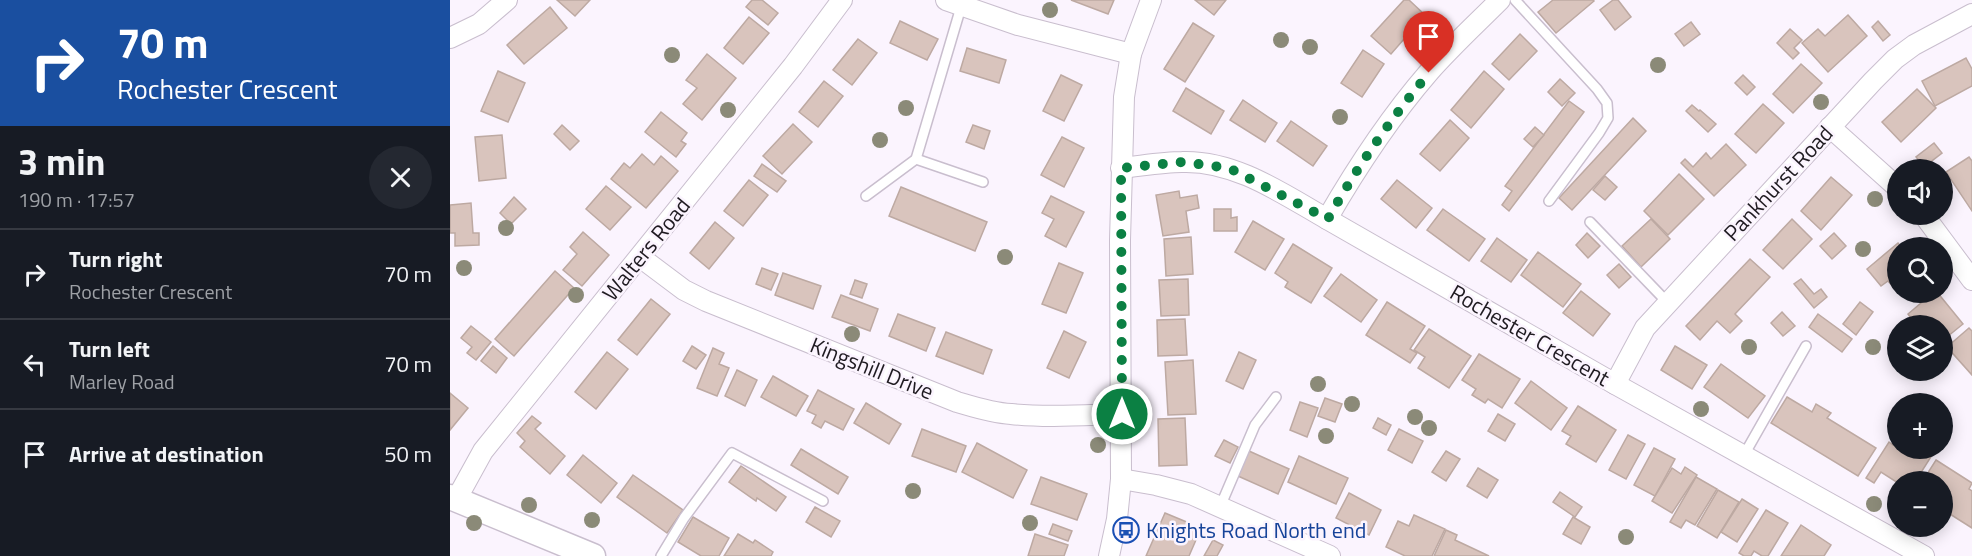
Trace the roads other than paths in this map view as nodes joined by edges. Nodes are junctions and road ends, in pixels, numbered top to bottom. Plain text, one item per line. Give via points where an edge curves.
1 (507, 0) edge
2 (842, 0) edge
3 (1151, 0) edge
4 (1500, 0) edge
5 (1515, 0) edge
6 (954, 3) edge
7 (1972, 14) edge
8 (450, 38) edge
9 (1131, 54) junction
10 (1830, 127) junction
11 (916, 159) junction
12 (1121, 168) junction
13 (1887, 178) edge
14 (983, 182) dead end
15 (866, 196) dead end
16 (1549, 201) dead end
17 (1328, 219) junction
18 (1590, 222) dead end
19 (1931, 225) edge
20 (640, 257) junction
21 (1971, 277) edge
22 (1668, 303) junction
23 (1806, 346) dead end
24 (1615, 384) junction
25 (1276, 397) dead end
26 (1122, 414) junction
27 (1744, 455) junction
28 (1121, 479) junction
29 (453, 499) edge
30 (823, 501) dead end
31 (1220, 507) junction
32 (593, 556) edge
33 (661, 556) edge
34 (1109, 556) edge
35 (1330, 556) edge
36 (1924, 556) edge

1 - 8 street via 479,24
2 - 20 street, Walters Road
3 - 9 street
4 - 17 street via 1455,44 1409,98 1351,178
5 - 16 lane via 1607,103 1608,118
6 - 9 street via 1018,25
6 - 11 lane
7 - 10 street, Pankhurst Road via 1895,59
9 - 12 street via 1124,97
10 - 13 street
10 - 22 street, Pankhurst Road
11 - 14 lane
11 - 15 lane
12 - 17 street, Rochester Crescent via 1182,162 1229,168
12 - 26 street
17 - 24 street, Rochester Crescent
18 - 22 lane
19 - 21 street
20 - 26 street, Kingshill Drive via 706,302 957,402 1010,414
20 - 29 street, Walters Road via 483,451
22 - 24 street, Pankhurst Road via 1645,328
23 - 27 lane
24 - 27 street, Rochester Crescent
25 - 31 lane via 1254,425
26 - 28 street
27 - 36 street, Rochester Crescent
28 - 31 street via 1191,494
28 - 34 street
29 - 32 street
30 - 33 lane via 732,453
31 - 35 street

